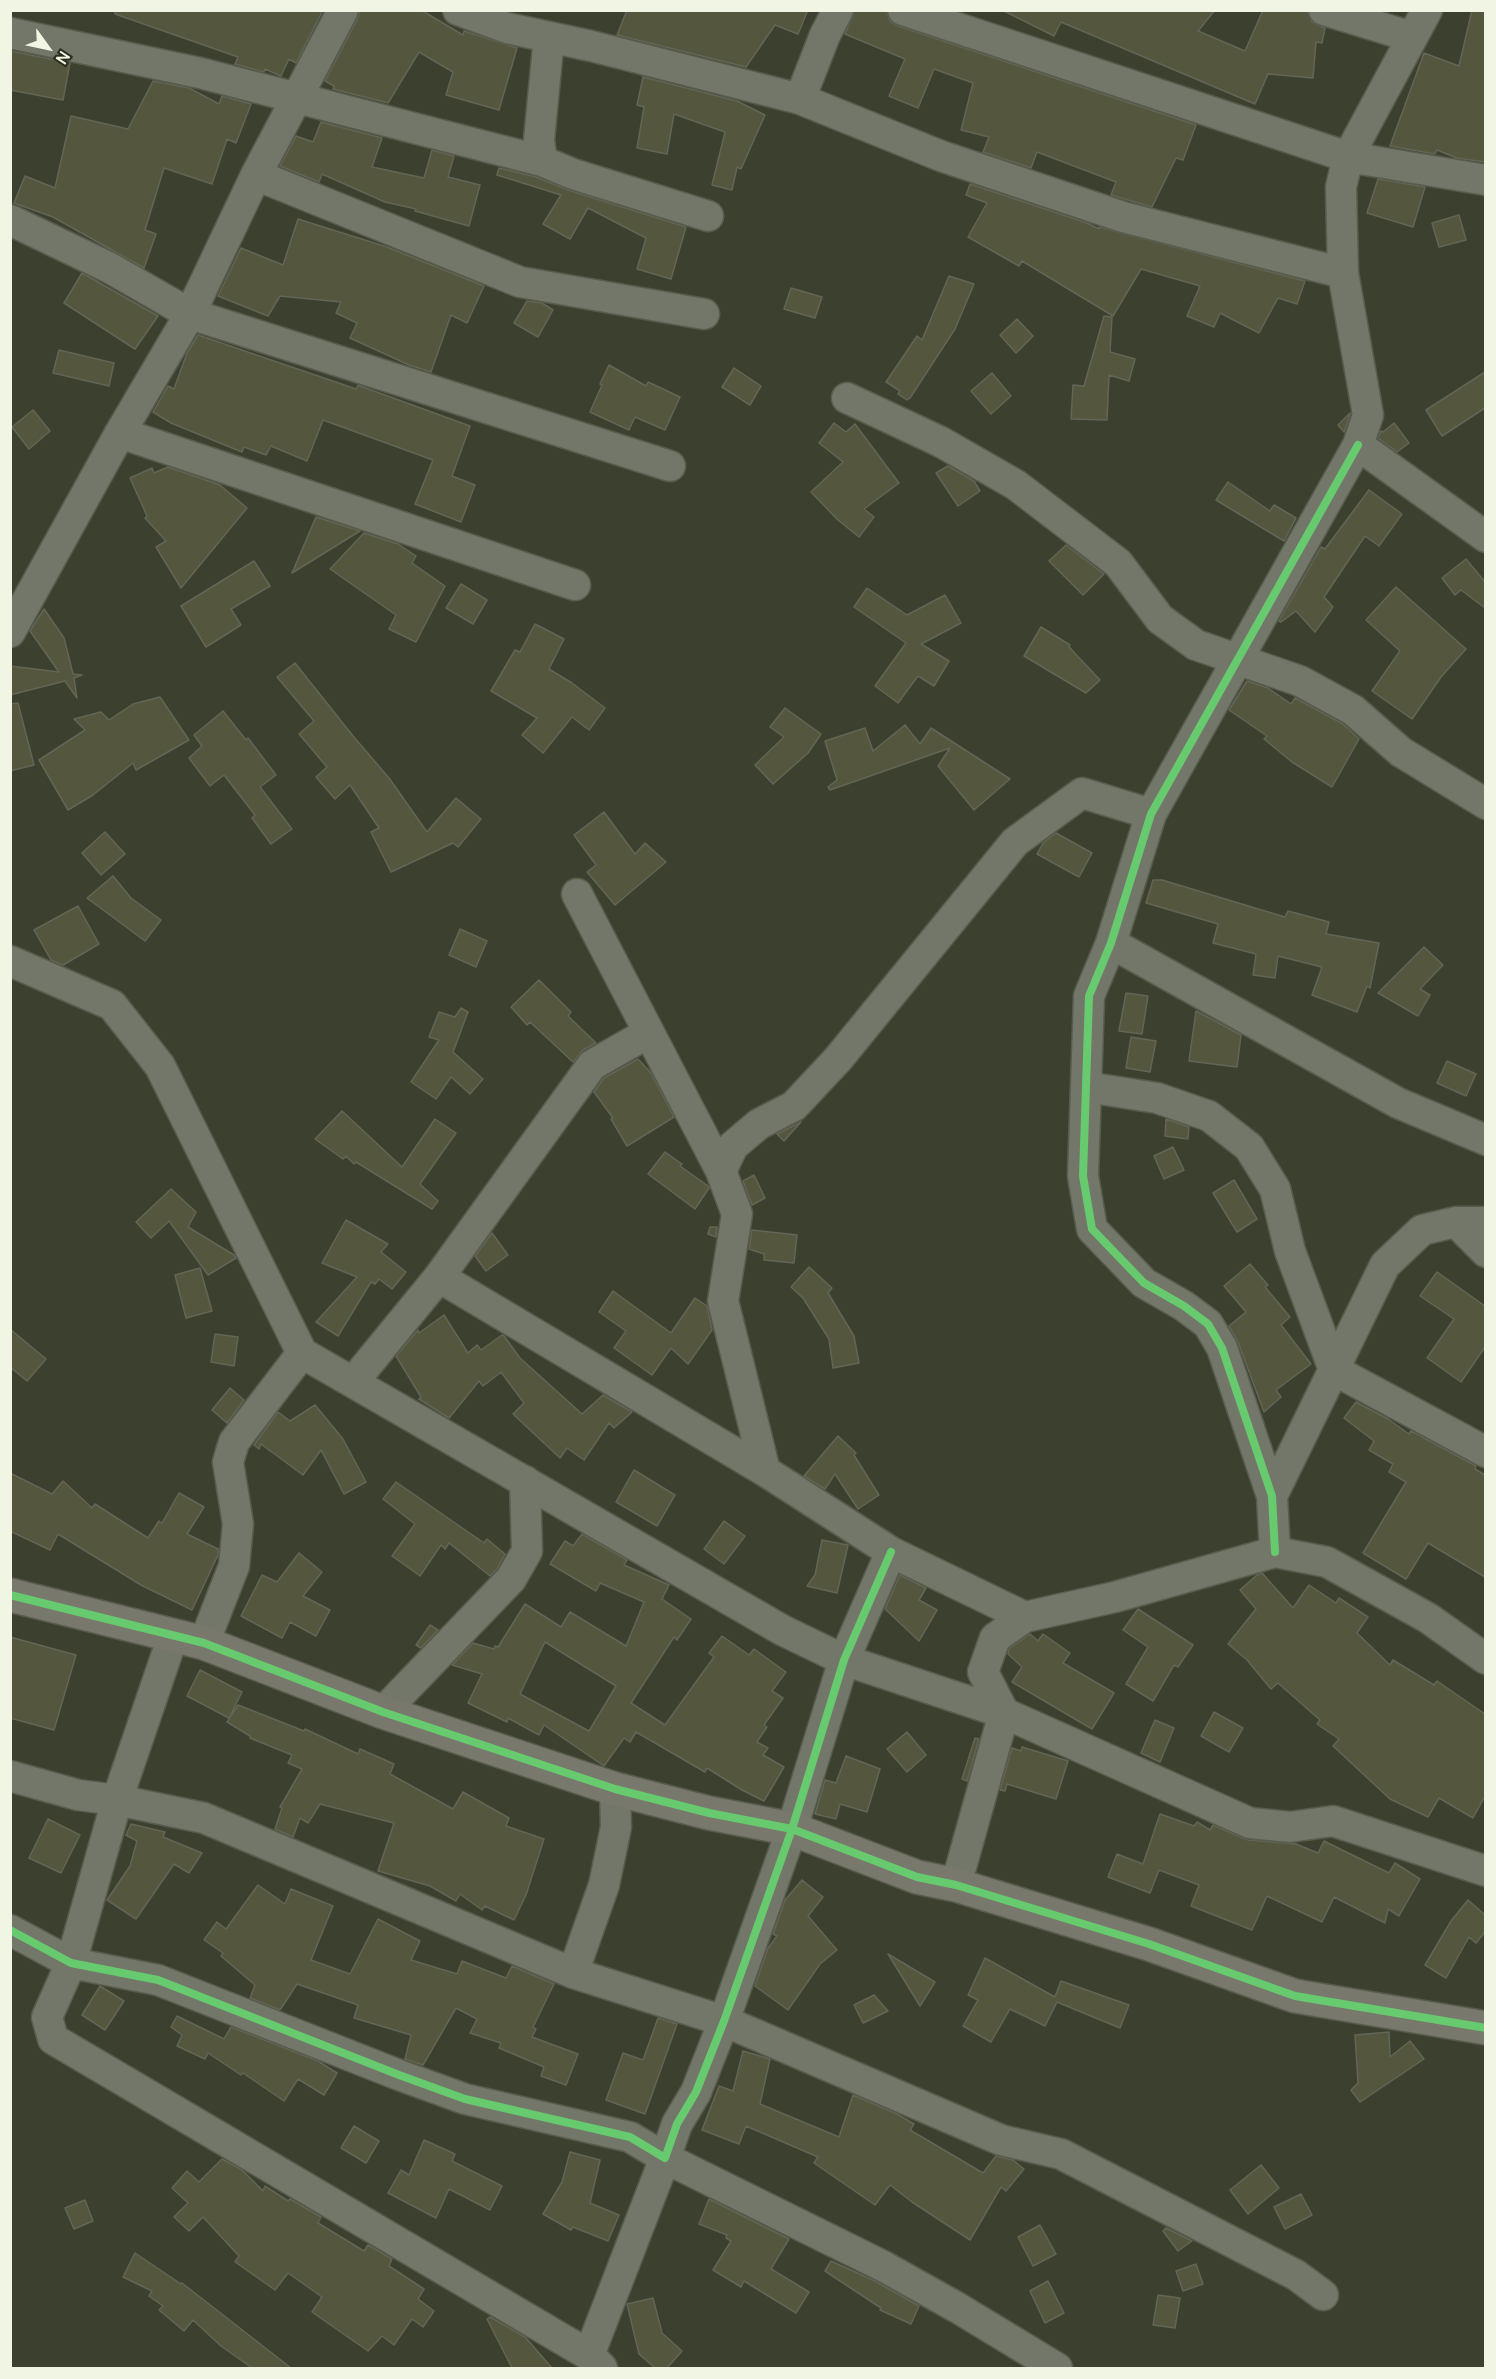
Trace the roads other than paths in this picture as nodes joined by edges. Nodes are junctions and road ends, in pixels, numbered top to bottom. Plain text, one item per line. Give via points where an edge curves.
1 (343, 10) edge
2 (458, 10) edge
3 (838, 10) edge
4 (903, 10) edge
5 (1324, 10) edge
6 (1427, 10) edge
7 (10, 33) edge
8 (549, 37) junction
9 (1412, 37) junction
10 (298, 99) junction
11 (800, 99) junction
12 (1348, 158) junction
13 (542, 161) junction
14 (256, 175) junction
15 (1485, 180) edge
16 (708, 216) dead end
17 (10, 220) edge
18 (1343, 273) junction
19 (190, 314) junction
20 (704, 314) dead end
21 (847, 398) dead end
22 (120, 433) junction
23 (1358, 445) junction
24 (670, 466) dead end
25 (1485, 537) edge
26 (575, 585) dead end
27 (10, 632) edge
28 (1237, 660) junction
29 (1485, 804) edge
30 (1150, 814) junction
31 (577, 894) dead end
32 (1111, 943) junction
33 (10, 962) edge
34 (648, 1033) junction
35 (1086, 1087) junction
36 (1485, 1140) edge
37 (721, 1171) junction
38 (1471, 1222) edge
39 (1485, 1252) edge
40 (439, 1277) junction
41 (302, 1353) junction
42 (1334, 1370) junction
43 (353, 1382) junction
44 (1485, 1452) edge
45 (765, 1471) junction
46 (525, 1482) junction
47 (1272, 1497) junction
48 (891, 1552) junction
49 (1275, 1552) junction
50 (10, 1595) edge
51 (1025, 1617) junction
52 (189, 1640) junction
53 (1485, 1659) edge
54 (844, 1660) junction
55 (383, 1712) junction
56 (1004, 1713) junction
57 (10, 1776) edge
58 (615, 1789) junction
59 (117, 1800) junction
60 (792, 1828) junction
61 (1485, 1871) edge
62 (956, 1885) junction
63 (10, 1930) edge
64 (71, 1963) junction
65 (573, 1973) junction
66 (724, 2021) junction
67 (1485, 2028) edge
68 (665, 2158) junction
69 (1323, 2295) dead end
70 (596, 2362) edge
71 (1057, 2368) edge

1 - 10 street
2 - 8 street via 507,28
3 - 11 street
4 - 12 street
5 - 9 street
6 - 9 street
7 - 10 street
8 - 11 street
8 - 13 street via 539,140
9 - 12 street
10 - 13 street
10 - 14 street
11 - 18 street via 941,156 1123,217
12 - 15 street
12 - 18 street via 1341,187
13 - 16 street
14 - 19 street
14 - 20 street via 520,282
17 - 19 street via 110,268
18 - 23 street via 1368,415
19 - 22 street
19 - 24 street
21 - 28 street via 940,442 1016,485 1118,563 1160,619 1196,645
22 - 26 street
22 - 27 street
23 - 25 street
23 - 28 street
28 - 29 street via 1300,681 1353,710 1401,752
28 - 30 street
30 - 32 street
30 - 37 street via 1082,794 1015,842 838,1059 794,1106 759,1125 733,1146
31 - 34 street
32 - 35 street via 1089,996
32 - 36 street via 1398,1103
33 - 41 street via 112,1005 160,1066
34 - 37 street
34 - 40 street via 592,1065
35 - 42 street via 1157,1098 1209,1116 1249,1148 1275,1189 1290,1251
35 - 47 street via 1083,1176 1092,1230 1144,1283 1208,1324 1222,1348
37 - 45 street via 737,1214 723,1301
38 - 39 street
38 - 42 street via 1422,1230 1385,1265
40 - 43 street
40 - 45 street
41 - 43 street
41 - 52 street via 234,1442 228,1462 238,1524 234,1566
42 - 44 street
42 - 47 street
43 - 46 street
45 - 48 street
46 - 54 street via 782,1630
46 - 55 street via 527,1551 511,1579
47 - 49 street
48 - 51 street
48 - 54 street
49 - 51 street via 1115,1597
49 - 53 street via 1327,1562 1428,1617
50 - 52 street
51 - 56 street via 995,1638 983,1672
52 - 55 street
52 - 59 street
54 - 56 street
54 - 60 street
55 - 58 street
56 - 61 street via 1250,1823 1290,1827 1332,1821
56 - 62 street
57 - 59 street via 78,1795
58 - 60 street via 709,1813
58 - 65 street via 616,1827 604,1885
59 - 64 street
59 - 65 street via 204,1818
60 - 62 street via 917,1877
60 - 66 street
62 - 67 street via 1149,1944 1295,1996
63 - 64 street
64 - 68 street via 158,1980 465,2099 630,2137
64 - 70 street via 47,2017 53,2039
65 - 66 street
66 - 68 street
66 - 69 street via 1001,2140 1061,2154 1296,2275
68 - 70 street
68 - 71 street via 883,2266

